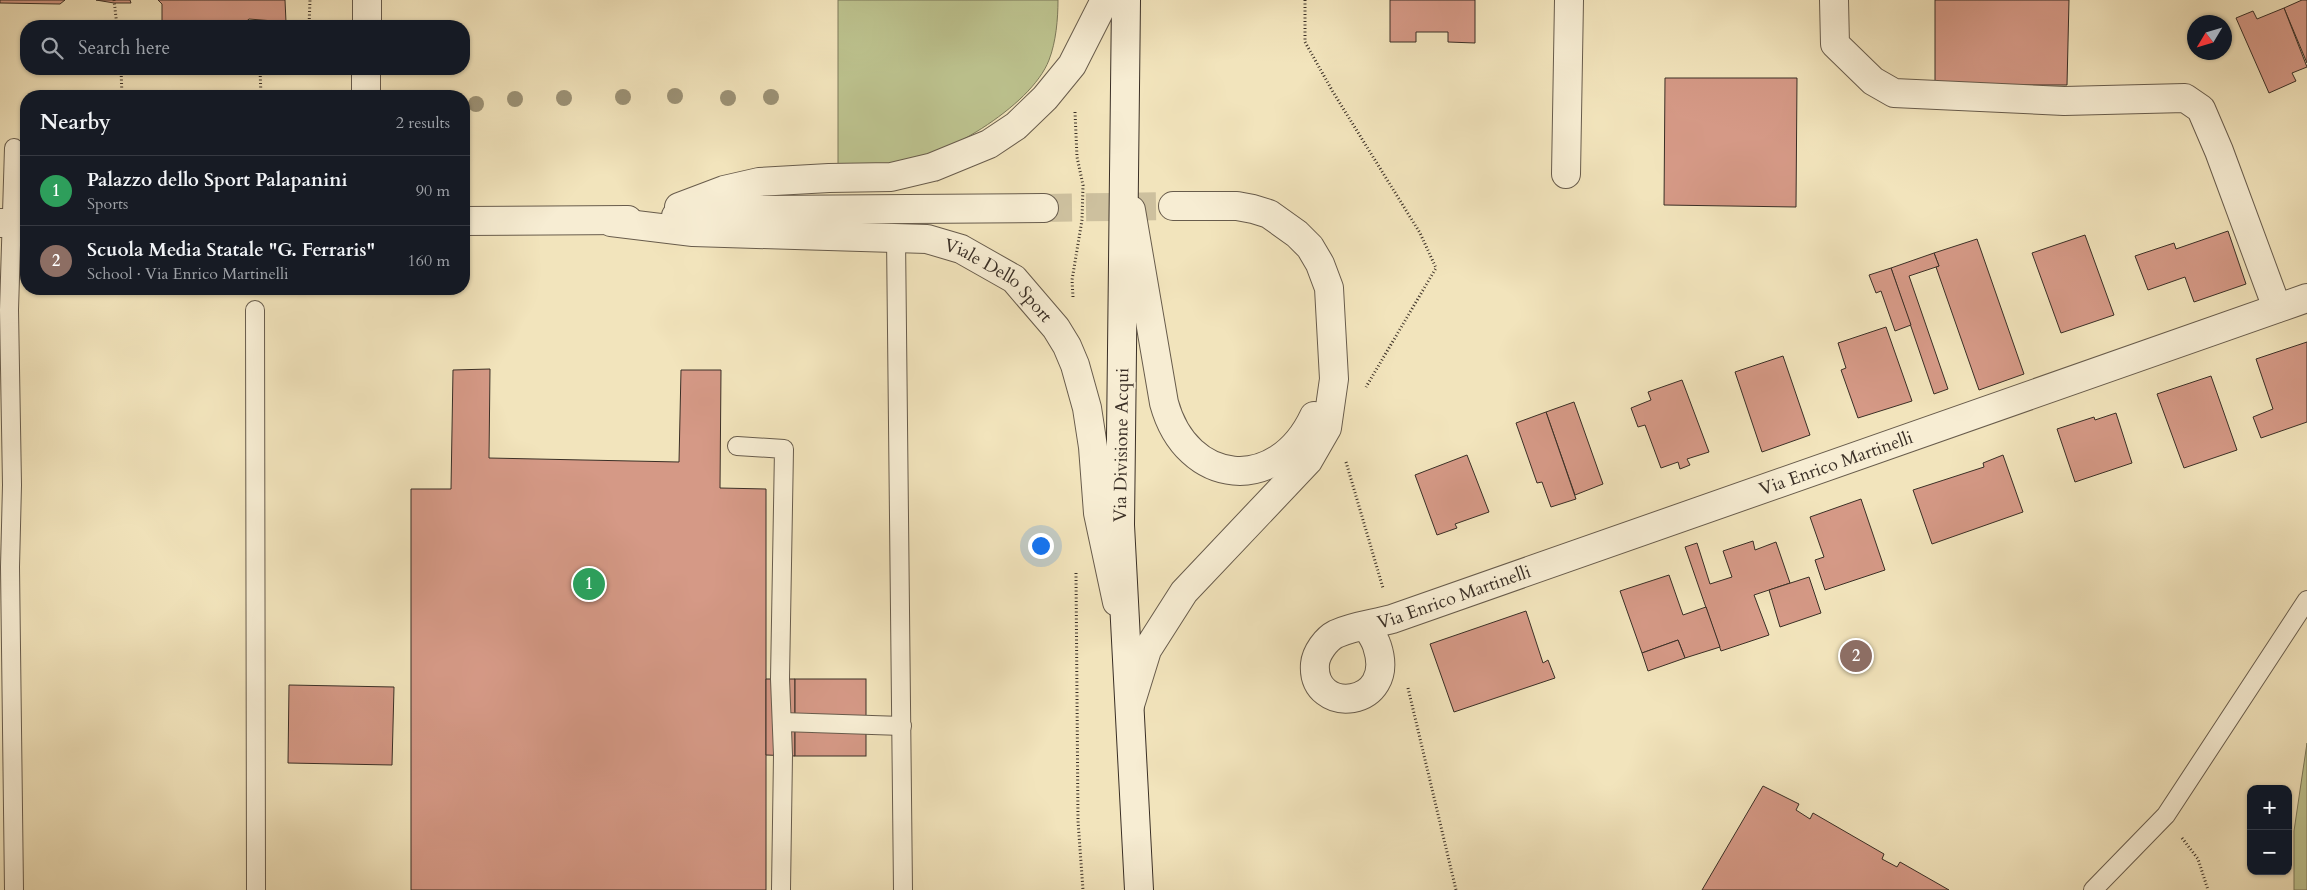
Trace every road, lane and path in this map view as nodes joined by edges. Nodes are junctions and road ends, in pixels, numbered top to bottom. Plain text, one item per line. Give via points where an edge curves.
1 (114, 0) edge
2 (310, 0) edge
3 (367, 0) edge
4 (1105, 0) edge
5 (1126, 0) edge
6 (1305, 0) edge
7 (1569, 0) edge
8 (1834, 0) edge
9 (116, 20) edge
10 (309, 20) edge
11 (366, 20) edge
12 (121, 75) edge
13 (260, 75) edge
14 (366, 75) edge
15 (122, 90) edge
16 (261, 90) edge
17 (366, 90) edge
18 (14, 148) dead end
19 (1566, 174) dead end
20 (1126, 180) junction
21 (1173, 206) tunnel mouth
22 (1044, 208) tunnel mouth
23 (651, 218) junction
24 (470, 221) edge
25 (611, 222) junction
26 (12, 223) edge
27 (896, 237) junction
28 (2307, 298) edge
29 (2277, 308) junction
30 (255, 310) dead end
31 (1332, 336) junction
32 (1362, 394) dead end
33 (736, 446) dead end
34 (1345, 459) dead end
35 (2307, 600) edge
36 (1392, 619) junction
37 (1366, 626) dead end
38 (1127, 644) junction
39 (1408, 687) dead end
40 (1130, 706) junction
41 (782, 722) junction
42 (902, 726) junction
43 (2166, 815) junction
44 (14, 890) edge
45 (256, 890) edge
46 (781, 890) edge
47 (903, 890) edge
48 (1139, 890) edge
49 (1456, 890) edge
50 (2093, 890) edge
51 (2208, 890) edge

1 - 9 path
2 - 10 path
3 - 11 street
4 - 23 street, Viale Dello Sport via 1072,65 1016,126 989,144 933,167 892,177 750,184 724,190
5 - 20 street, Via Divisione Acqui
6 - 32 path via 1305,42 1420,233 1436,268
7 - 19 street
8 - 29 street via 1835,44 1874,82 1894,94 2064,101 2185,98 2193,103 2201,109 2219,151
12 - 15 path
13 - 16 path
14 - 17 street
18 - 26 lane
20 - 31 street via 1164,403 1175,432 1200,459 1222,469 1257,469 1272,463 1298,444 1314,414
20 - 38 street, Via Divisione Acqui via 1120,525
21 - 31 street via 1253,209 1269,214 1297,234 1320,264 1329,288
22 - 23 street, Viale Dello Sport via 747,210
23 - 25 street, Viale Dello Sport
24 - 25 street, Viale Dello Sport
25 - 27 street, Viale Dello Sport via 703,232
26 - 44 lane via 9,310
27 - 38 street, Viale Dello Sport via 927,239 960,249 999,269 1033,299 1067,346 1087,408 1098,513
27 - 42 lane
28 - 29 street, Via Enrico Martinelli
29 - 36 street, Via Enrico Martinelli
30 - 45 lane
31 - 40 street via 1334,379 1327,428 1319,443 1308,461 1184,592 1147,650
33 - 41 lane via 784,449
34 - 36 path
35 - 43 lane
36 - 37 street, Via Enrico Martinelli
38 - 40 street, Via Divisione Acqui
39 - 49 path
40 - 48 street, Via Divisione Acqui
41 - 42 lane
41 - 46 lane
42 - 47 lane
43 - 50 lane
43 - 51 path via 2198,859

